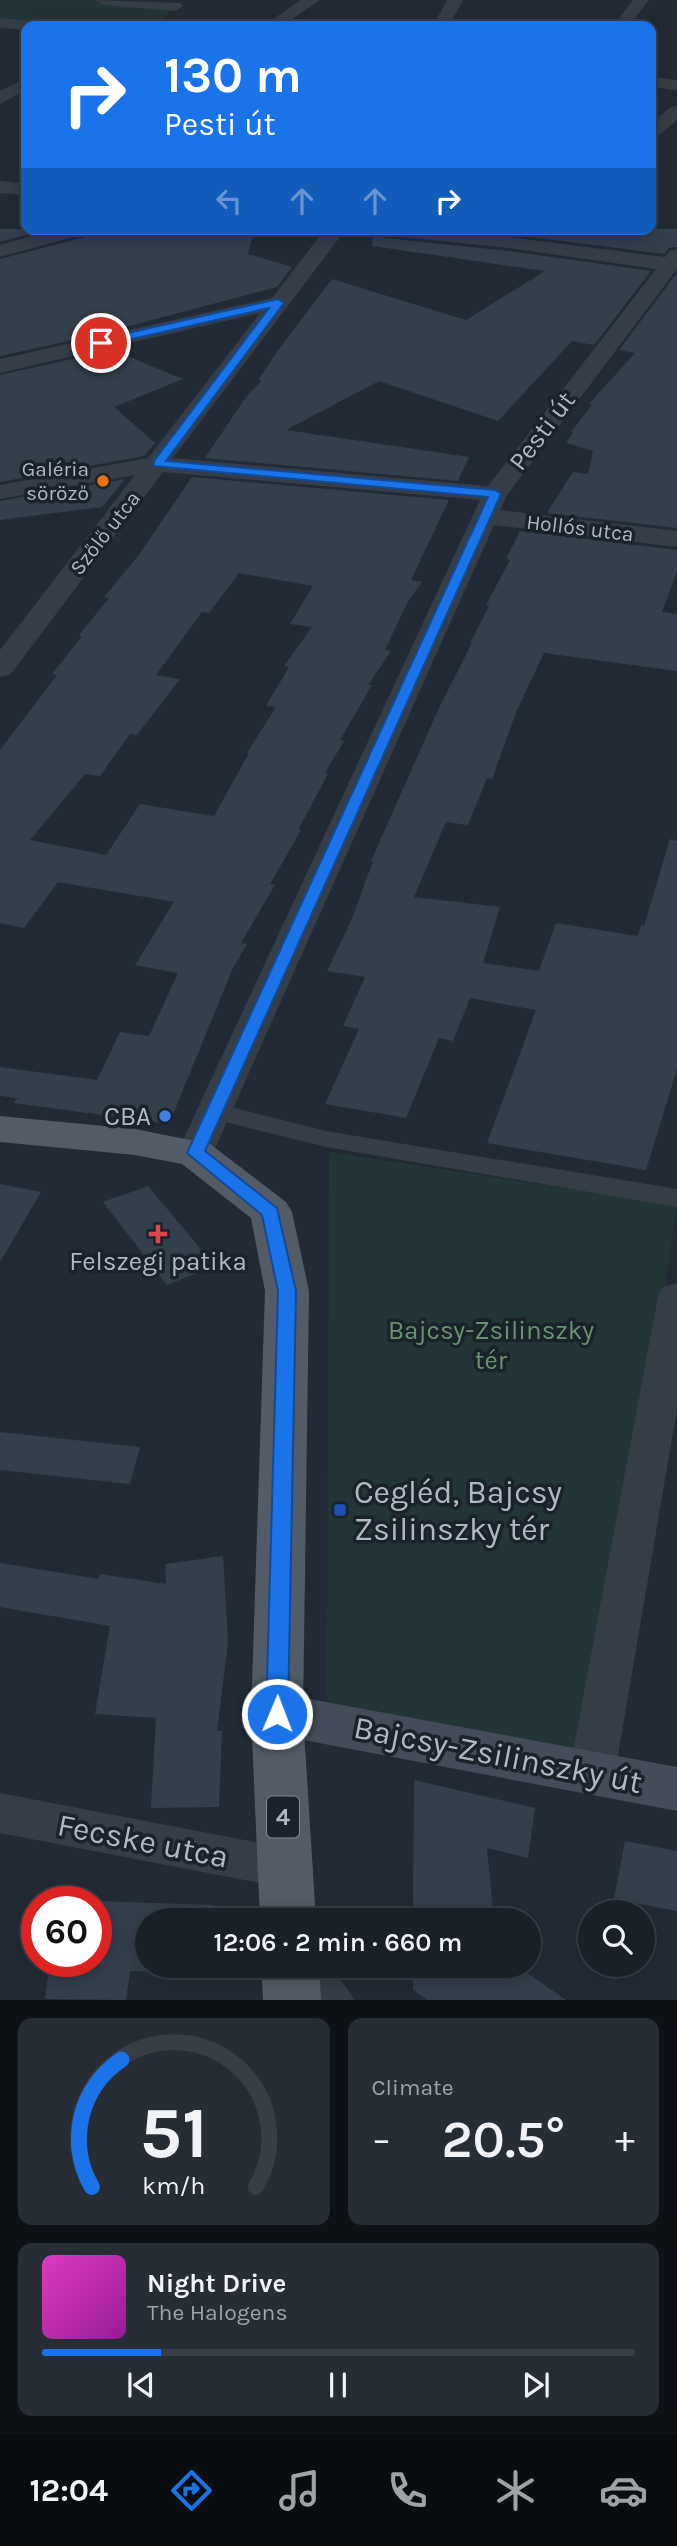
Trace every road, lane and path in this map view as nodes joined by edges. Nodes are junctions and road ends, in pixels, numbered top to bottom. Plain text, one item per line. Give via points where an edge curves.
1 (103, 0) edge
2 (312, 0) edge
3 (455, 0) edge
4 (641, 0) edge
5 (178, 3) edge
6 (162, 21) edge
7 (279, 21) edge
8 (444, 21) edge
9 (625, 21) edge
10 (0, 23) edge
11 (21, 25) edge
12 (656, 83) edge
13 (677, 85) edge
14 (21, 86) edge
15 (0, 99) edge
16 (677, 111) edge
17 (656, 127) edge
18 (0, 187) edge
19 (21, 189) edge
20 (60, 235) edge
21 (331, 235) edge
22 (498, 235) edge
23 (517, 236) edge
24 (0, 251) edge
25 (673, 260) edge
26 (278, 303) junction
27 (0, 366) edge
28 (158, 464) junction
29 (0, 492) edge
30 (489, 505) junction
31 (677, 539) edge
32 (0, 669) edge
33 (214, 1111) junction
34 (0, 1129) edge
35 (195, 1153) junction
36 (677, 1198) edge
37 (677, 1296) edge
38 (277, 1714) junction
39 (592, 1773) junction
40 (677, 1789) edge
41 (0, 1814) edge
42 (287, 1894) edge

1 - 5 street
2 - 7 street
3 - 8 street
4 - 9 street
5 - 6 street
10 - 11 street
12 - 13 street
14 - 15 street
16 - 17 street
18 - 19 street
20 - 24 street
21 - 26 street, Szőlő utca
22 - 23 street
23 - 25 street
25 - 30 street, Pesti út
26 - 27 street
26 - 28 street, Szőlő utca
28 - 29 street, Hollós utca
28 - 30 street, Hollós utca
28 - 32 street, Szőlő utca
30 - 31 street, Hollós utca
30 - 33 street, Pesti út
33 - 35 street, Pesti út
33 - 36 street via 314,1137
34 - 35 main road, 4 via 135,1142
35 - 38 main road, 4 via 271,1212 287,1291
37 - 39 street
38 - 39 main road, Bajcsy-Zsilinszky út
38 - 42 main road, 4
39 - 40 main road, Bajcsy-Zsilinszky út
41 - 42 street, Fecske utca

